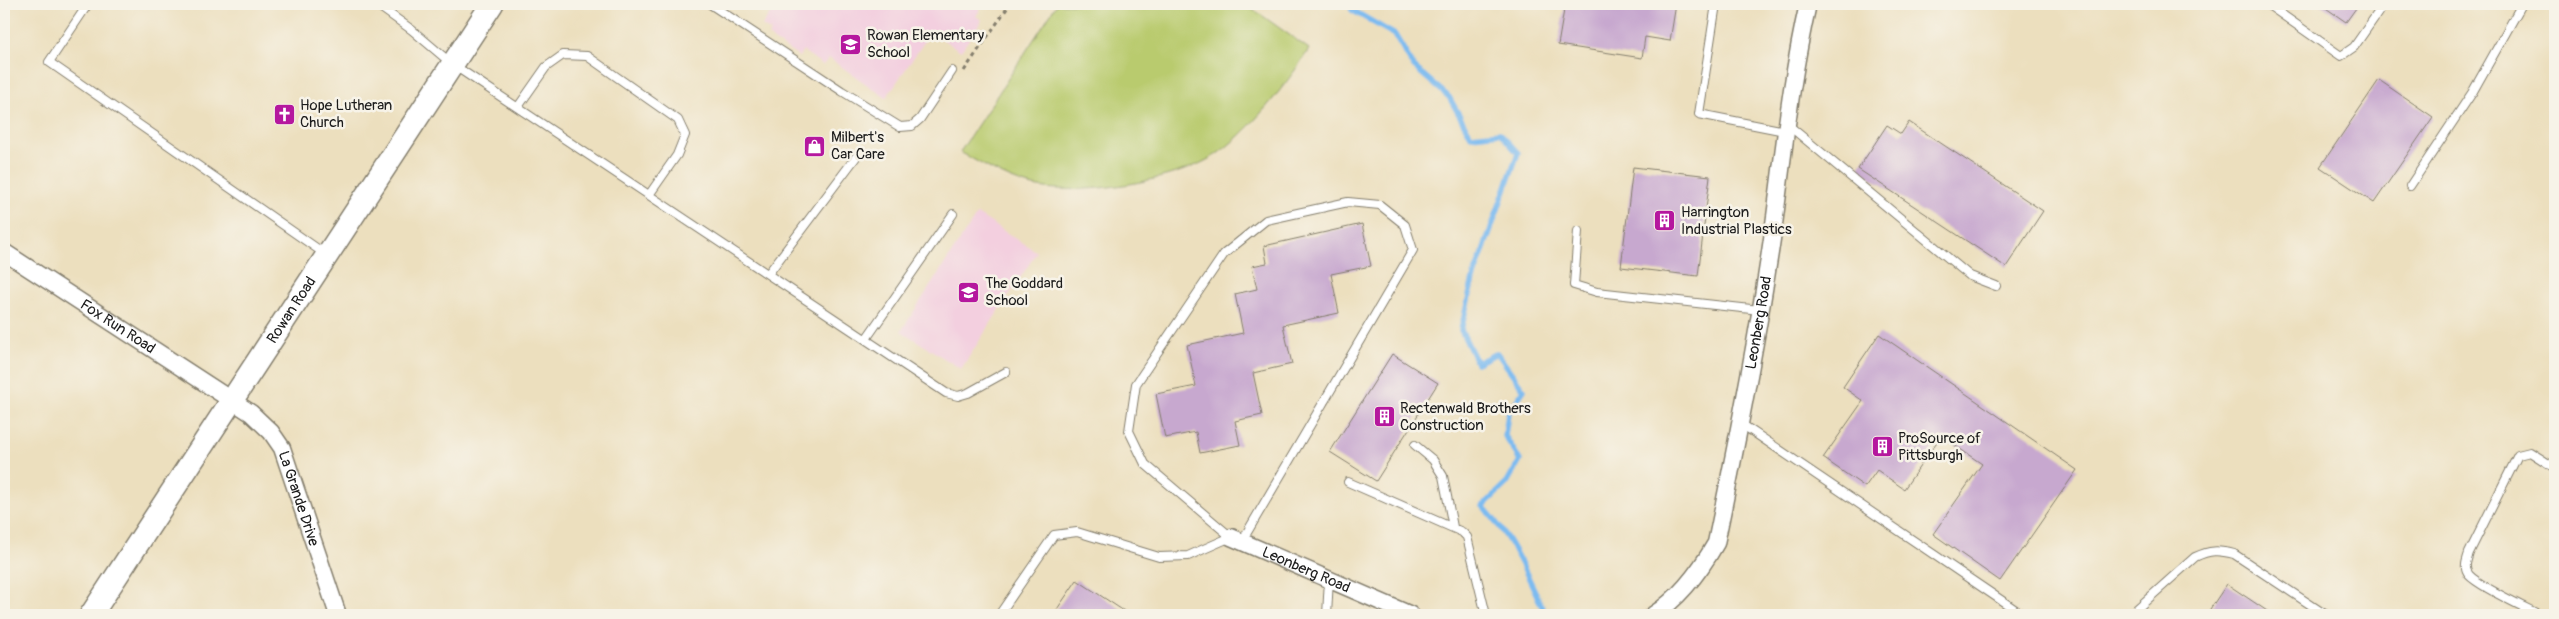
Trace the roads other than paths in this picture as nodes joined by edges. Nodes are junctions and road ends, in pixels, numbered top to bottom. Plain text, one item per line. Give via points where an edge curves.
1 (88, 4) edge
2 (376, 4) edge
3 (492, 4) edge
4 (710, 4) edge
5 (1716, 4) edge
6 (1808, 4) edge
7 (2267, 4) edge
8 (2384, 4) edge
9 (2522, 4) edge
10 (452, 64) junction
11 (952, 71) dead end
12 (518, 107) junction
13 (1785, 127) junction
14 (856, 157) dead end
15 (2410, 186) dead end
16 (649, 195) junction
17 (953, 214) dead end
18 (1578, 231) dead end
19 (4, 252) edge
20 (327, 255) junction
21 (768, 274) junction
22 (1996, 286) dead end
23 (1760, 310) junction
24 (866, 339) junction
25 (1006, 372) dead end
26 (231, 401) junction
27 (1740, 423) junction
28 (1415, 445) dead end
29 (2555, 468) edge
30 (1348, 482) dead end
31 (1453, 527) junction
32 (1237, 539) junction
33 (1329, 579) junction
34 (91, 615) edge
35 (338, 615) edge
36 (999, 615) edge
37 (1327, 615) edge
38 (1411, 615) edge
39 (1486, 615) edge
40 (1653, 615) edge
41 (2023, 615) edge
42 (2130, 615) edge
43 (2326, 615) edge
44 (2540, 615) edge

1 - 20 lane via 49,62
2 - 10 lane
3 - 10 street, Rowan Road
4 - 11 lane via 900,127 912,126 920,119
5 - 13 lane via 1699,114
6 - 13 street, Leonberg Road
7 - 8 lane via 2341,56 2354,47
9 - 15 lane via 2472,93
10 - 12 lane
10 - 20 street, Rowan Road
12 - 16 lane
12 - 16 lane via 546,67 563,55 587,56 678,120 685,135 677,155
13 - 22 lane via 1970,276
13 - 23 street, Leonberg Road
14 - 21 lane
16 - 21 lane
17 - 24 lane
18 - 23 lane via 1574,285 1597,292
19 - 26 street, Fox Run Road
20 - 26 street, Rowan Road
21 - 24 lane
23 - 27 street, Leonberg Road
24 - 25 lane via 946,392 958,396 968,394
26 - 34 street, Rowan Road
26 - 35 street, La Grande Drive via 251,413 282,448
27 - 40 street, Leonberg Road via 1716,543 1704,565
27 - 41 lane
28 - 31 lane via 1433,460 1443,476
29 - 44 lane via 2530,452 2518,455 2465,565 2468,574
30 - 31 lane
31 - 39 lane via 1467,537
32 - 32 lane via 1412,250 1405,225 1380,205 1348,202 1266,220 1224,254 1136,384 1129,431 1145,464
32 - 33 street, Leonberg Road
32 - 36 lane via 1188,556 1160,557 1077,532 1054,535
33 - 37 lane
33 - 38 street, Leonberg Road
42 - 43 lane via 2195,557 2219,550 2234,554

